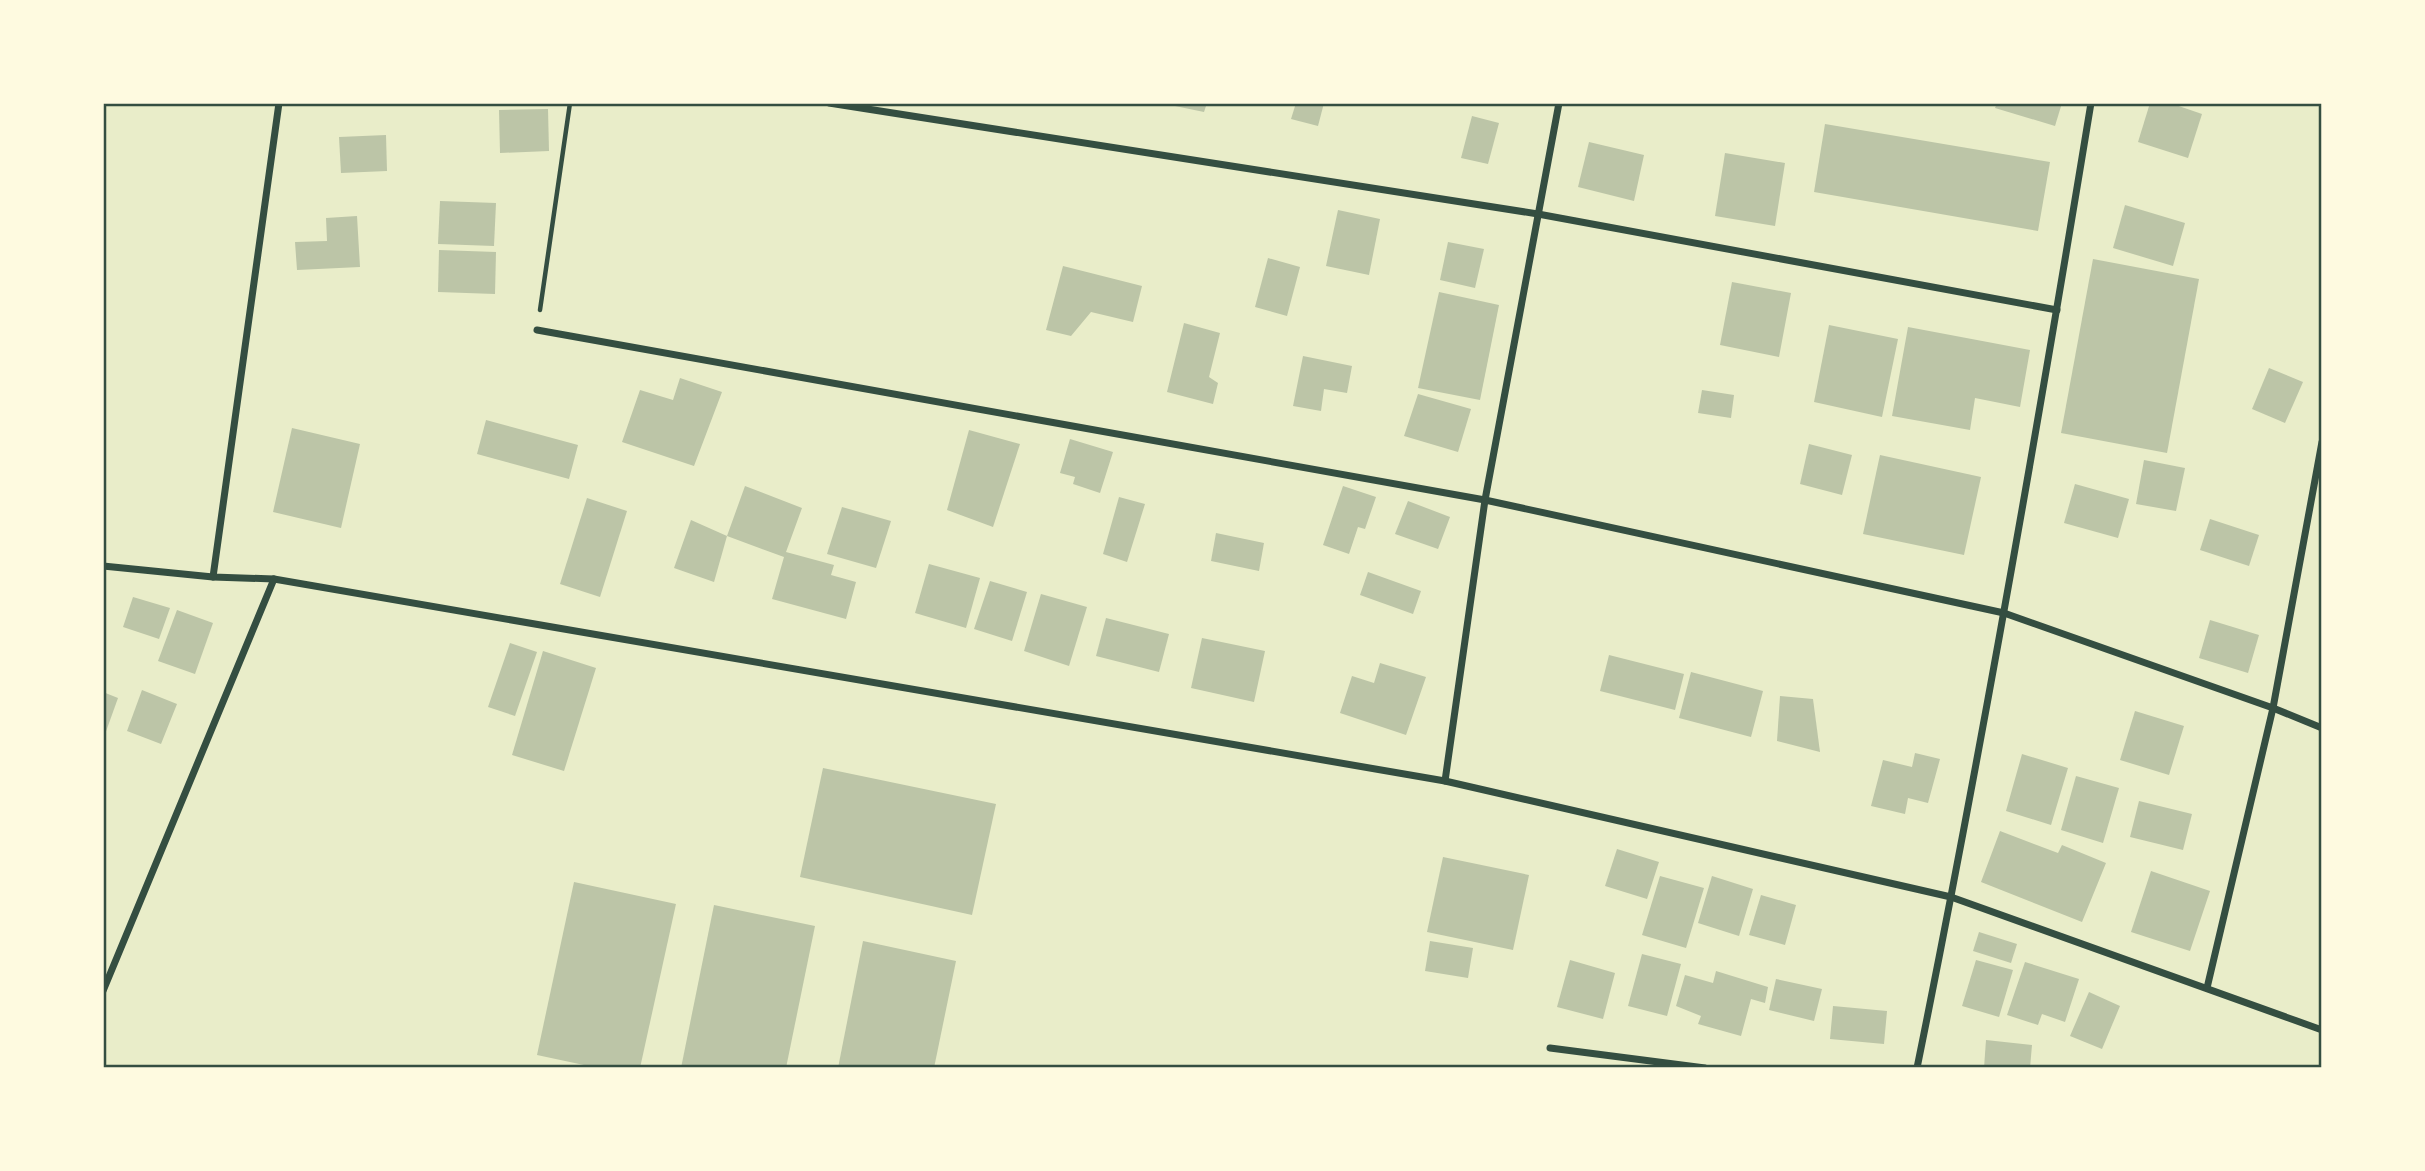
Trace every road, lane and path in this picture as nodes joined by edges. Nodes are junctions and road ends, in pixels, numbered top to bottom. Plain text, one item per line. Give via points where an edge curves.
1 (279, 103) edge
2 (570, 103) edge
3 (828, 103) edge
4 (1559, 103) edge
5 (2091, 103) edge
6 (1538, 214) junction
7 (2057, 310) junction
8 (537, 330) joint
9 (2322, 442) edge
10 (1485, 500) junction
11 (103, 566) edge
12 (213, 577) junction
13 (274, 579) junction
14 (2004, 613) junction
15 (2273, 708) junction
16 (2322, 728) edge
17 (1445, 781) junction
18 (1951, 897) junction
19 (2207, 988) junction
20 (103, 991) edge
21 (2322, 1030) edge
22 (1550, 1048) dead end
23 (1704, 1068) edge
24 (1917, 1068) edge

1 - 12 street
2 - 8 path
3 - 6 street
4 - 6 street
5 - 7 street
6 - 7 street
6 - 10 street
7 - 14 street
8 - 10 street
9 - 15 street
10 - 14 street
10 - 17 street
11 - 12 street
12 - 13 street
13 - 17 street
13 - 20 street
14 - 15 street
14 - 18 street
15 - 16 street
15 - 19 street
17 - 18 street
18 - 19 street
18 - 24 street
19 - 21 street
22 - 23 street

